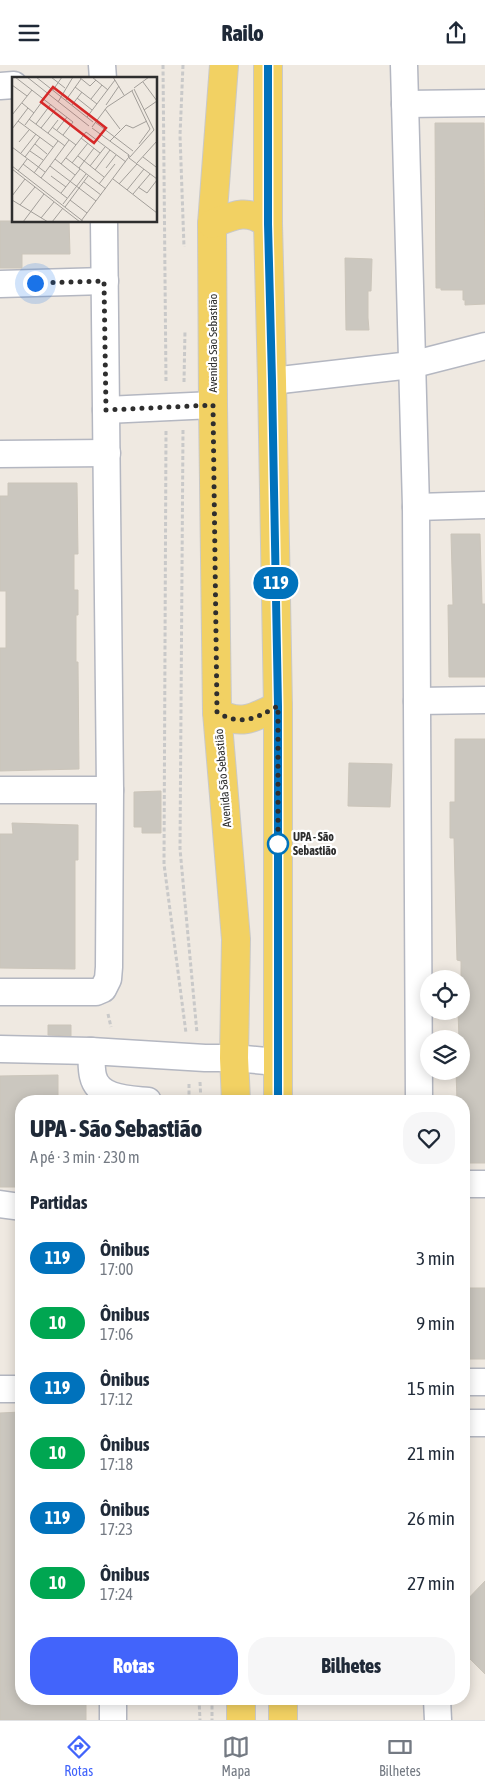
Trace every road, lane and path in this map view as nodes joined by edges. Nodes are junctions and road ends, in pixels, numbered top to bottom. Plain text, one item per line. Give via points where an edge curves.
1 (163, 65) edge
2 (183, 65) edge
3 (224, 65) edge
4 (268, 65) edge
5 (404, 65) edge
6 (485, 103) edge
7 (405, 104) junction
8 (104, 223) edge
9 (212, 224) junction
10 (268, 224) junction
11 (184, 254) dead end
12 (104, 281) junction
13 (0, 284) edge
14 (185, 322) dead end
15 (485, 345) edge
16 (411, 365) junction
17 (272, 381) junction
18 (213, 405) junction
19 (175, 407) junction
20 (106, 410) junction
21 (0, 453) edge
22 (106, 453) junction
23 (485, 505) edge
24 (416, 507) junction
25 (485, 700) edge
26 (417, 701) junction
27 (278, 706) junction
28 (217, 712) junction
29 (0, 790) edge
30 (110, 790) junction
31 (103, 989) junction
32 (0, 992) edge
33 (0, 1049) edge
34 (103, 1051) junction
35 (194, 1058) junction
36 (234, 1058) junction
37 (277, 1062) junction
38 (110, 1095) edge
39 (190, 1095) edge
40 (200, 1095) edge
41 (236, 1095) edge
42 (278, 1095) edge
43 (419, 1095) edge
44 (470, 1184) edge
45 (485, 1184) edge
46 (0, 1205) edge
47 (15, 1206) edge
48 (470, 1382) edge
49 (485, 1382) edge
50 (0, 1389) edge
51 (15, 1389) edge
52 (470, 1423) edge
53 (485, 1423) edge
54 (113, 1705) edge
55 (199, 1705) edge
56 (212, 1705) edge
57 (241, 1705) edge
58 (283, 1705) edge
59 (438, 1705) edge
60 (113, 1720) edge
61 (200, 1720) edge
62 (212, 1720) edge
63 (242, 1720) edge
64 (283, 1720) edge
65 (438, 1720) edge

1 - 19 path
2 - 11 path via 180,135
3 - 9 main road, Avenida São Sebastião
4 - 10 main road
5 - 7 street
6 - 7 street
7 - 16 street
8 - 12 street
9 - 10 main road via 247,213
9 - 18 main road, Avenida São Sebastião
10 - 17 main road
12 - 13 street
12 - 20 street
14 - 19 path
15 - 16 street
16 - 17 street
16 - 24 street
17 - 27 main road
18 - 19 street
18 - 28 main road, Avenida São Sebastião
19 - 20 street
19 - 35 path via 180,849
19 - 35 path via 164,864
20 - 22 street
21 - 22 street
22 - 30 street
23 - 24 street
24 - 26 street
25 - 26 street
26 - 43 street
27 - 28 main road via 244,720
27 - 37 main road
28 - 36 main road, Avenida São Sebastião via 236,939
29 - 30 street
30 - 31 street via 109,967
31 - 32 street via 84,993
31 - 34 path
33 - 34 street
34 - 35 street
34 - 38 street via 93,1078
35 - 36 street
35 - 39 path
35 - 40 path
36 - 37 street
36 - 41 main road, Avenida São Sebastião
37 - 42 main road
44 - 45 street
46 - 47 street
48 - 49 street
50 - 51 street
52 - 53 street
54 - 60 street
55 - 61 path
56 - 62 path
57 - 63 main road
58 - 64 main road
59 - 65 street

